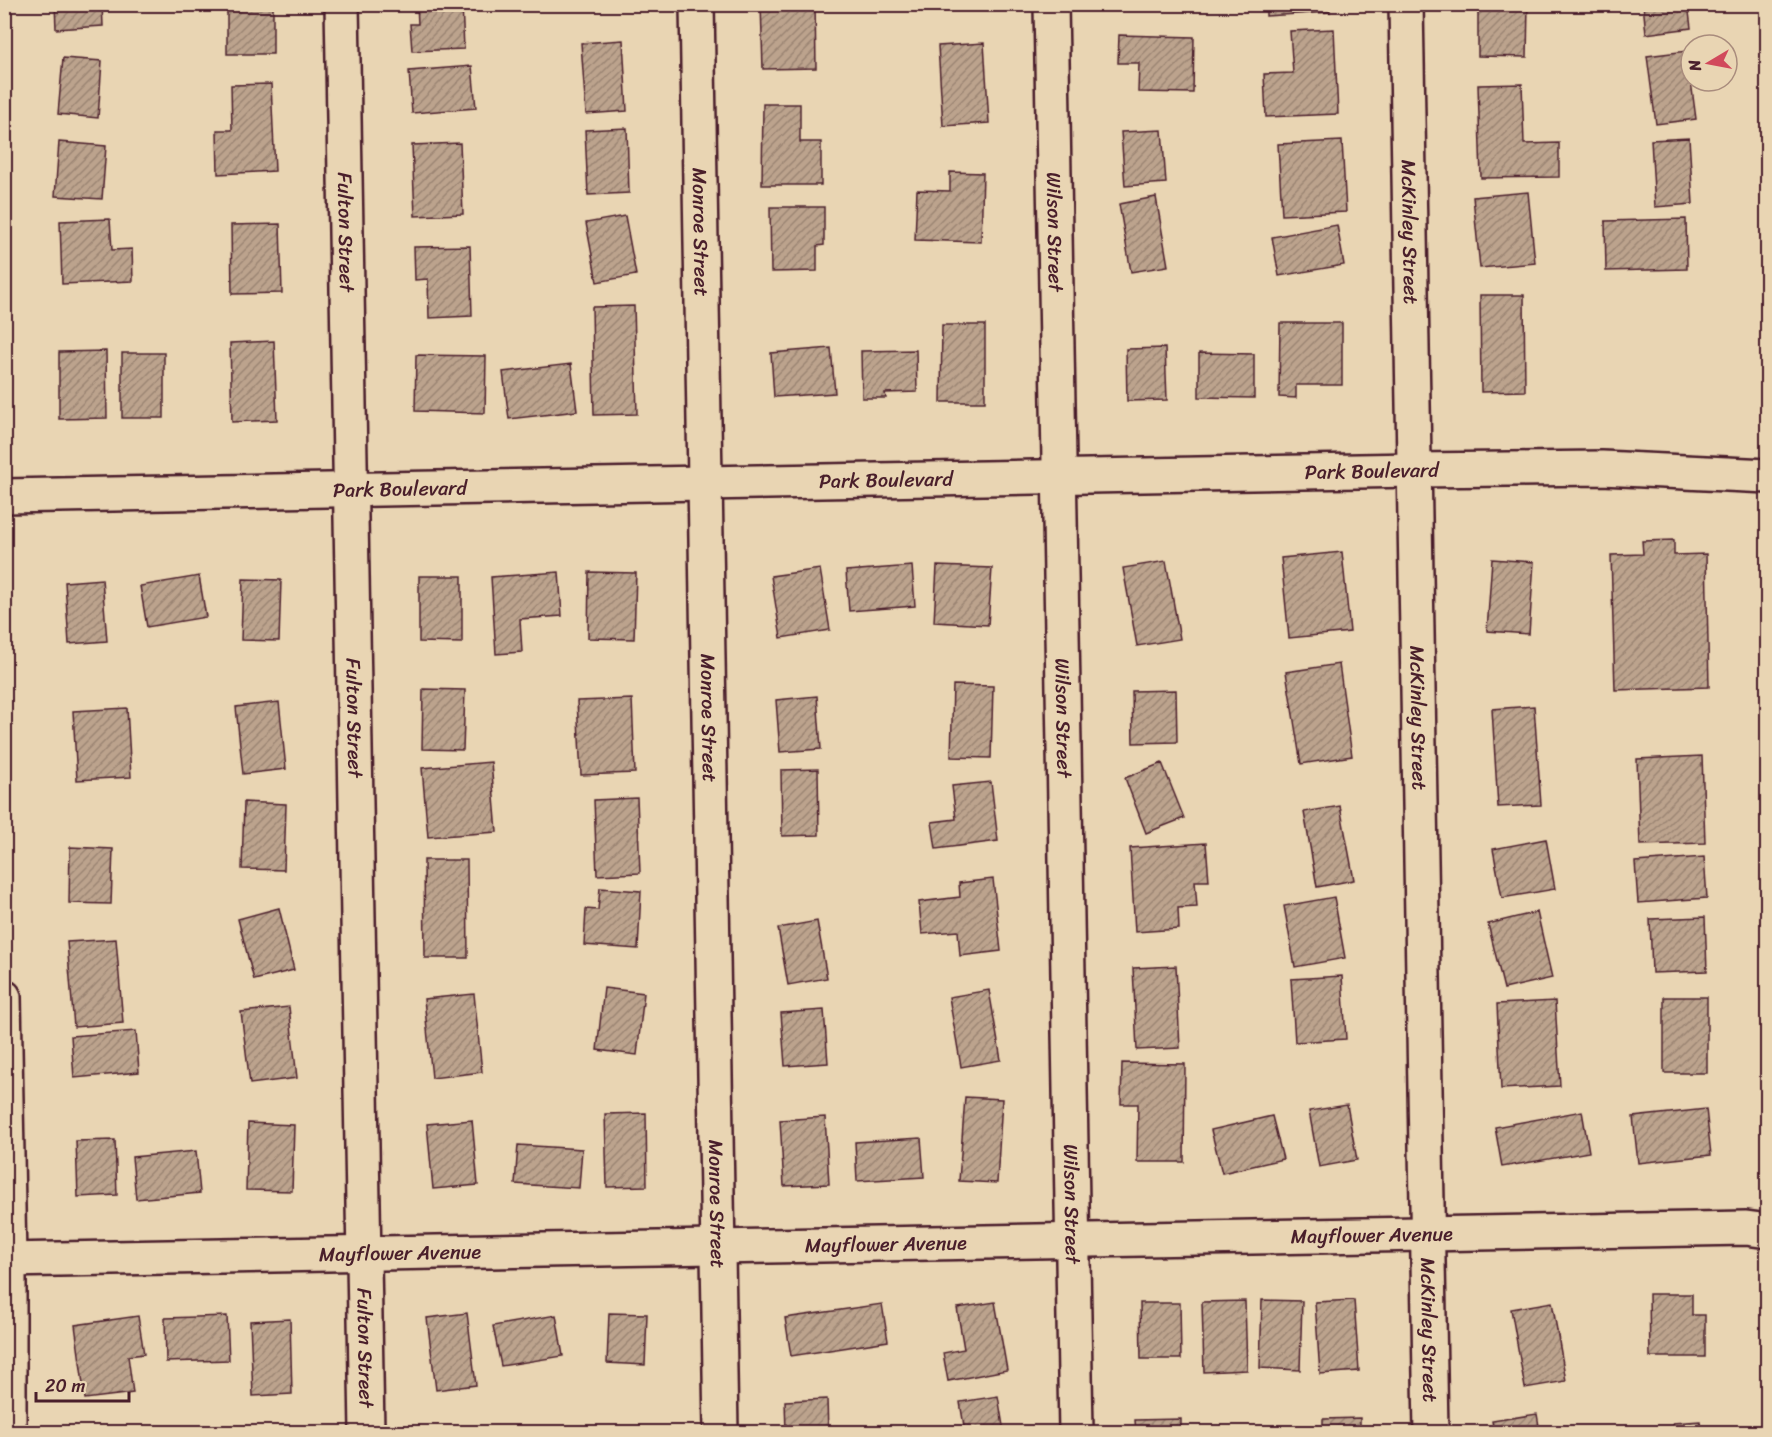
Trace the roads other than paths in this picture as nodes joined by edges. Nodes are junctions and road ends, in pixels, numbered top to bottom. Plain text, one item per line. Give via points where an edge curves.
1 (342, 4) edge
2 (697, 4) edge
3 (1051, 4) edge
4 (1406, 4) edge
5 (1414, 470) junction
6 (1060, 475) junction
7 (1767, 476) edge
8 (705, 482) junction
9 (350, 488) junction
10 (4, 496) edge
11 (4, 997) edge
12 (1767, 1231) edge
13 (1427, 1234) junction
14 (1073, 1240) junction
15 (718, 1246) junction
16 (364, 1252) junction
17 (7, 1260) edge
18 (9, 1432) edge
19 (367, 1432) edge
20 (721, 1432) edge
21 (1076, 1432) edge
22 (1431, 1432) edge

1 - 9 street, Fulton Street
2 - 8 street, Monroe Street
3 - 6 street, Wilson Street
4 - 5 street, McKinley Street
5 - 6 street, Park Boulevard
5 - 7 street, Park Boulevard via 1602,468
5 - 13 street, McKinley Street
6 - 8 street, Park Boulevard
6 - 14 street, Wilson Street
8 - 9 street, Park Boulevard
8 - 15 street, Monroe Street
9 - 10 street, Park Boulevard
9 - 16 street, Fulton Street
11 - 17 street
12 - 13 street, Mayflower Avenue via 1746,1228
13 - 14 street, Mayflower Avenue
13 - 22 street, McKinley Street
14 - 15 street, Mayflower Avenue
14 - 21 street, Wilson Street
15 - 16 street, Mayflower Avenue
15 - 20 street, Monroe Street
16 - 17 street, Mayflower Avenue
16 - 19 street, Fulton Street
17 - 18 street

